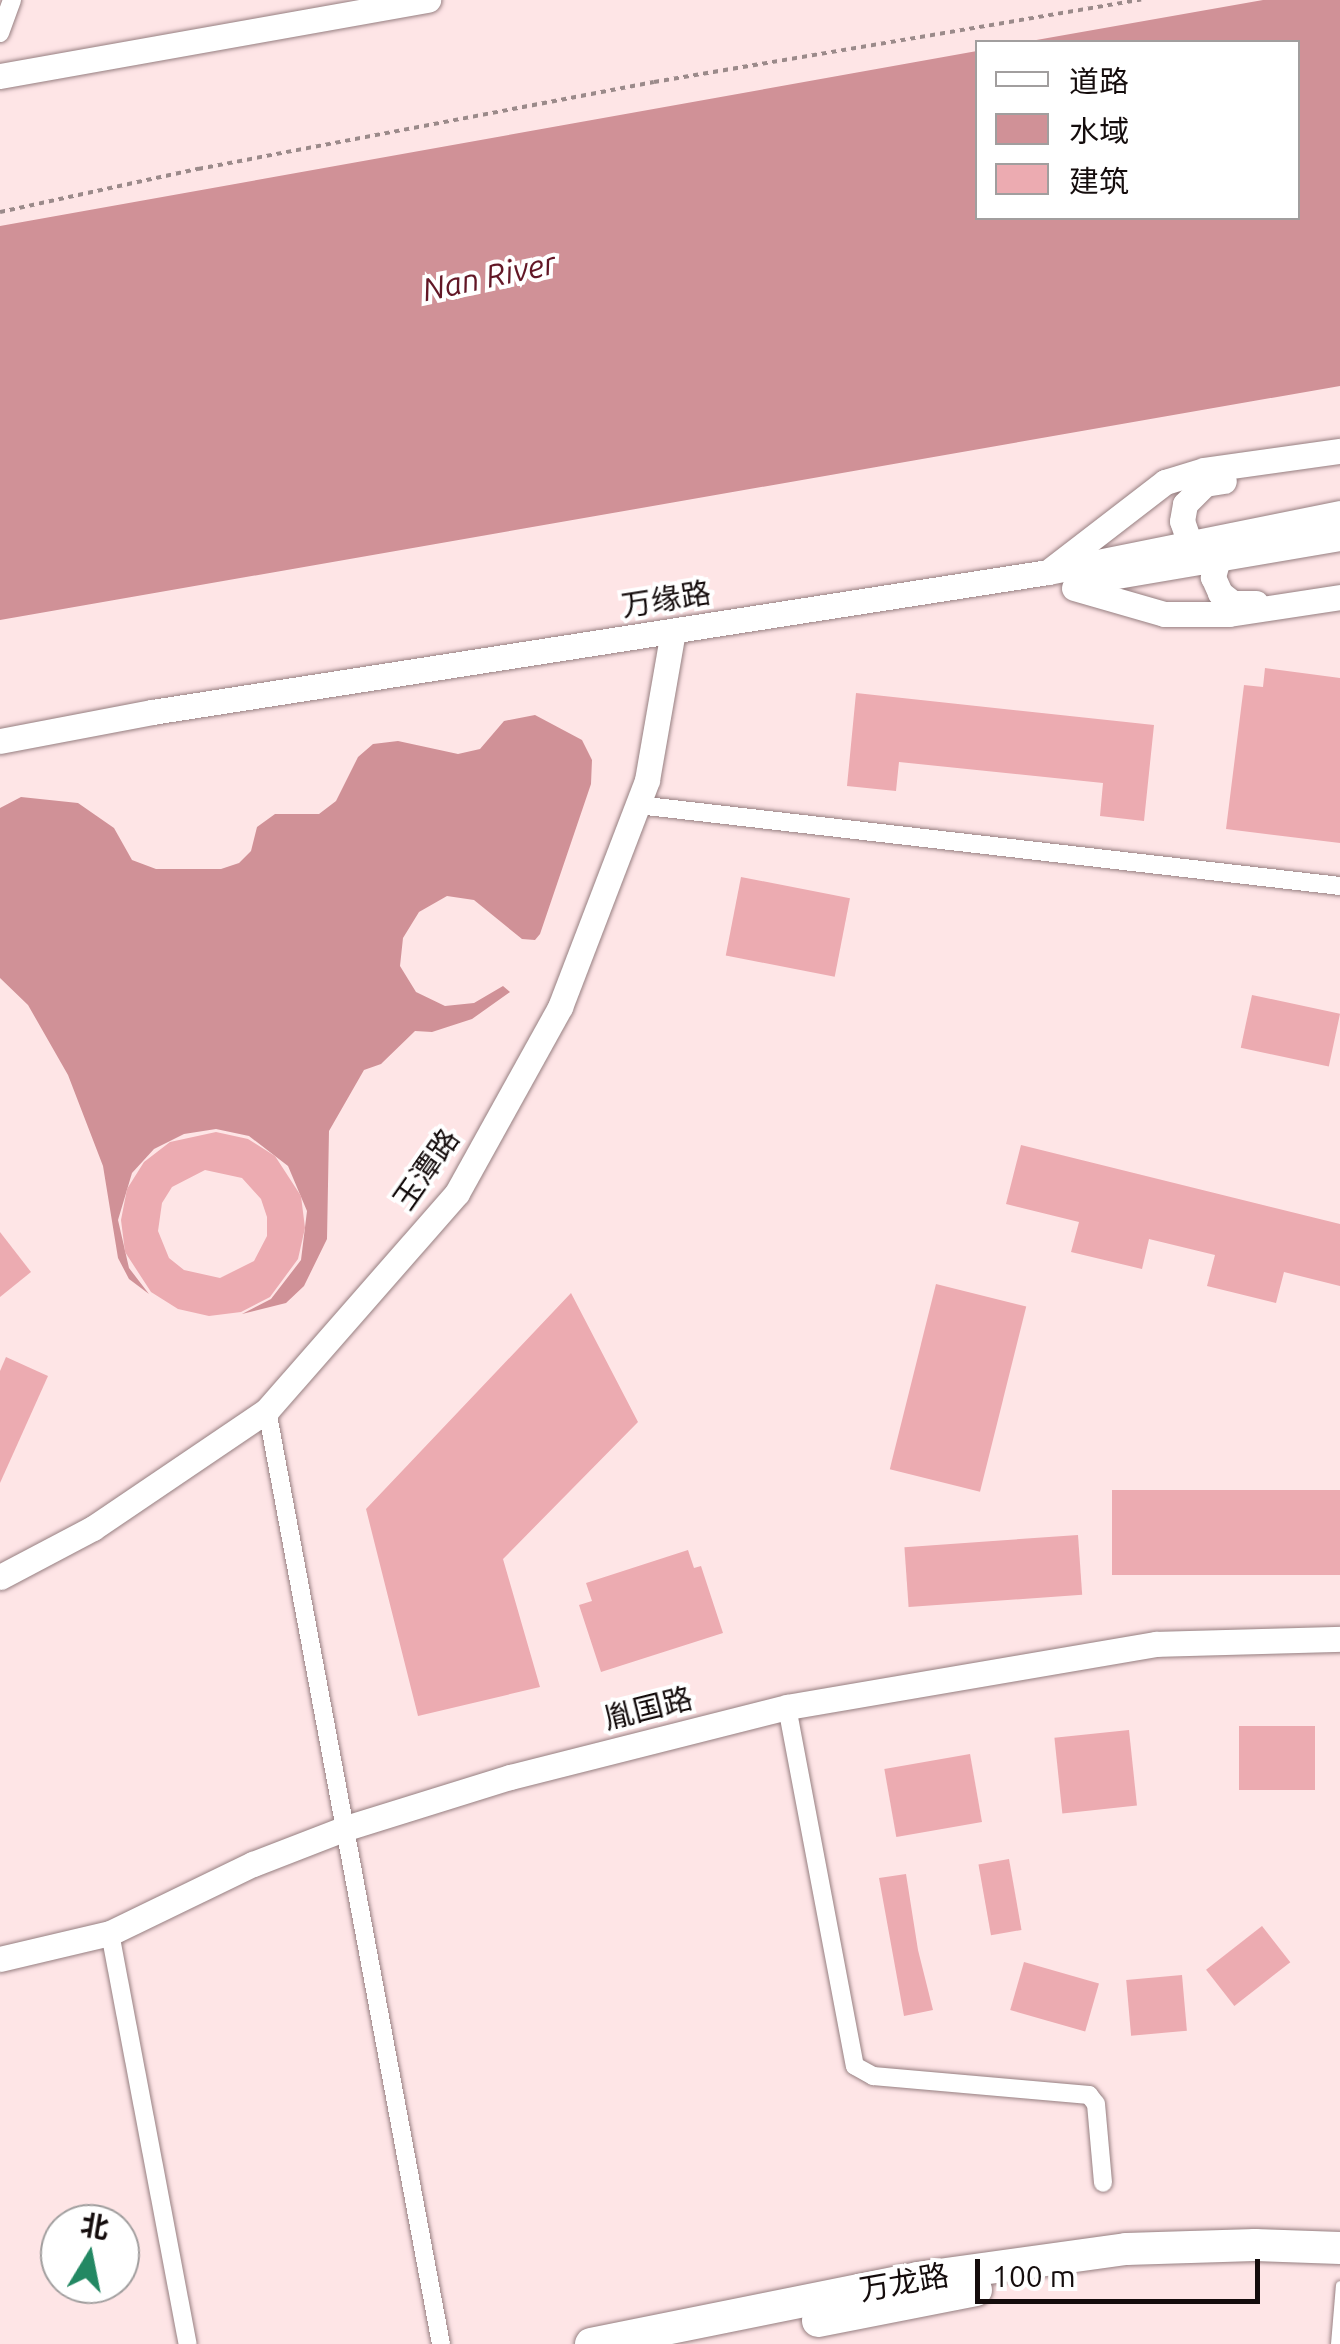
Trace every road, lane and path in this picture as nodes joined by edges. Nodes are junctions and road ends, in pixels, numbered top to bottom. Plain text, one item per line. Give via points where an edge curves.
1 (12, 0) edge
2 (428, 0) edge
3 (1141, 0) edge
4 (0, 32) edge
5 (0, 76) edge
6 (0, 212) edge
7 (1340, 451) edge
8 (1340, 465) edge
9 (1340, 513) edge
10 (1340, 538) edge
11 (1190, 544) junction
12 (1218, 559) junction
13 (1056, 579) junction
14 (1340, 589) edge
15 (1340, 597) edge
16 (672, 639) junction
17 (0, 740) edge
18 (0, 756) edge
19 (638, 805) junction
20 (1340, 886) edge
21 (266, 1410) junction
22 (0, 1577) edge
23 (1340, 1640) edge
24 (787, 1707) junction
25 (346, 1828) junction
26 (110, 1932) junction
27 (0, 1959) edge
28 (1104, 2183) dead end
29 (1340, 2248) edge
30 (1340, 2270) edge
31 (1340, 2285) edge
32 (188, 2344) edge
33 (442, 2344) edge
34 (591, 2344) edge
35 (695, 2344) edge
36 (1335, 2344) edge

1 - 4 street
2 - 5 main road
3 - 6 path via 654,82
7 - 13 main road via 1204,470 1165,482
8 - 11 main road via 1205,484 1182,513
9 - 11 main road, 万缘路
10 - 12 main road, 万缘路
11 - 13 main road, 万缘路
12 - 13 main road, 万缘路
12 - 14 main road via 1215,586 1233,603
13 - 15 main road via 1164,614 1229,614
13 - 16 main road, 万缘路
16 - 17 main road, 万缘路 via 152,712
16 - 18 main road, 万缘路
16 - 19 main road, 玉潭路
19 - 20 street
19 - 21 main road, 玉潭路 via 560,1007 457,1193
21 - 22 main road, 玉潭路 via 94,1528
21 - 25 street
23 - 24 main road, 胤国路 via 1156,1644
24 - 25 main road, 胤国路 via 510,1776
24 - 28 street via 855,2066 873,2076 1090,2095
25 - 26 main road, 胤国路
25 - 33 street
26 - 27 main road, 胤国路
26 - 32 street
29 - 34 highway, 万龙路 via 1126,2250 917,2278
30 - 35 highway, 万龙路 via 1264,2264 1128,2268
31 - 36 lane

